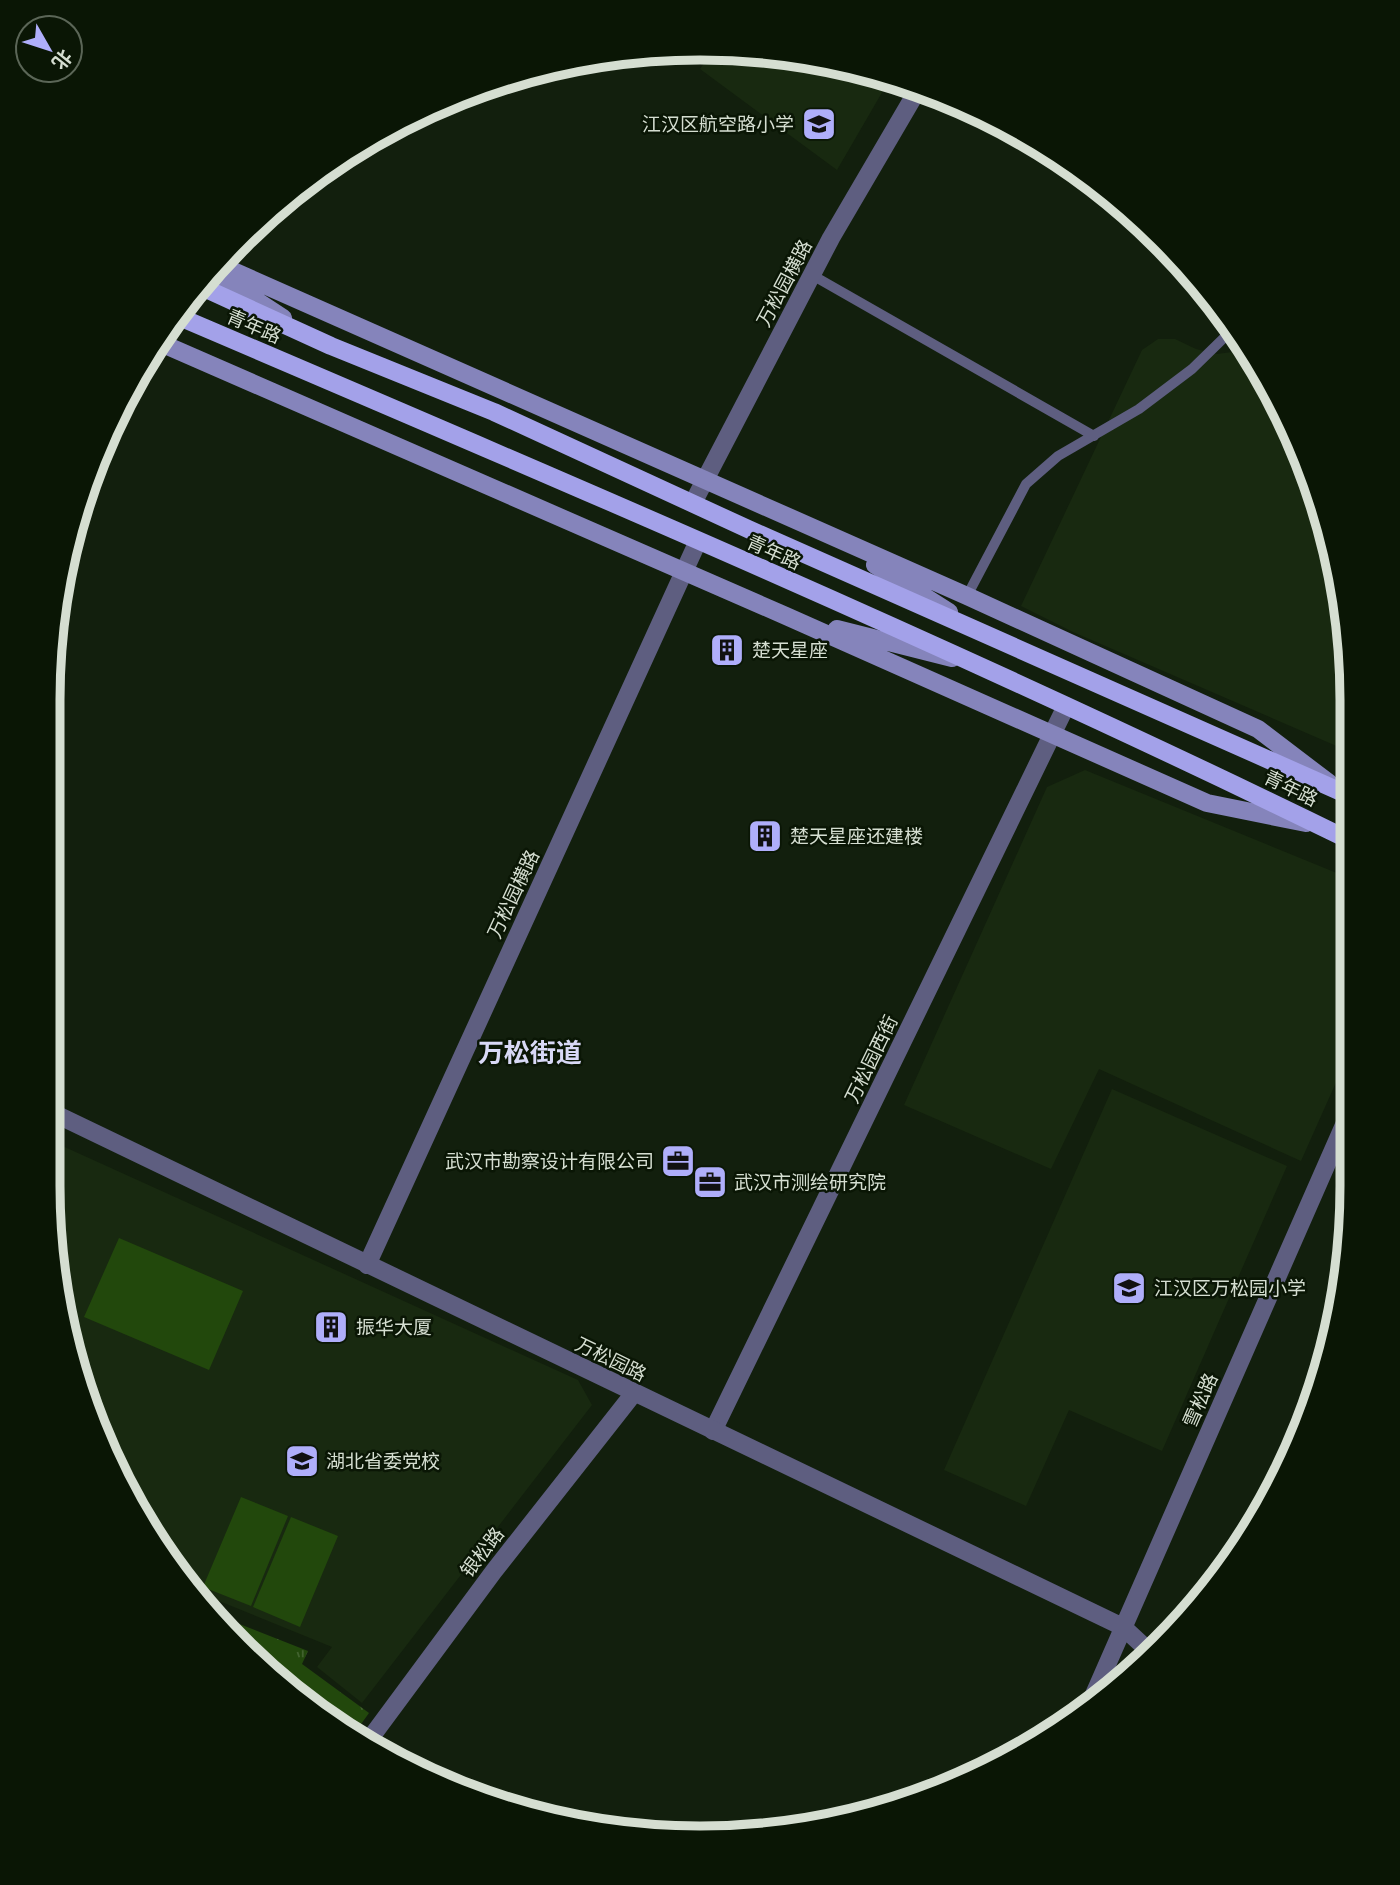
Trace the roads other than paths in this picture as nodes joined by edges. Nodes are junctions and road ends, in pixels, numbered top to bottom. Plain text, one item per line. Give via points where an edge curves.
1 (914, 96) edge
2 (227, 268) edge
3 (812, 275) junction
4 (220, 276) edge
5 (208, 290) edge
6 (185, 319) edge
7 (1227, 335) edge
8 (316, 339) junction
9 (166, 345) edge
10 (1094, 436) junction
11 (705, 481) junction
12 (693, 503) junction
13 (825, 534) junction
14 (698, 541) junction
15 (684, 571) junction
16 (967, 596) junction
17 (786, 616) junction
18 (984, 635) junction
19 (971, 663) junction
20 (1066, 706) junction
21 (1052, 733) junction
22 (1340, 790) edge
23 (1340, 791) edge
24 (1319, 825) junction
25 (1340, 836) edge
26 (60, 1116) edge
27 (1340, 1132) edge
28 (367, 1265) junction
29 (634, 1393) junction
30 (713, 1431) junction
31 (1123, 1627) junction
32 (1144, 1646) edge
33 (1097, 1687) edge
34 (372, 1735) edge

1 - 3 street, 万松园横路
2 - 11 main road
3 - 10 lane
3 - 11 street, 万松园横路
4 - 8 main road
5 - 8 main road, 青年路
6 - 14 main road, 青年路
7 - 10 lane via 1192,369
8 - 12 main road, 青年路 via 494,412
9 - 15 main road
10 - 16 lane via 1058,456 1026,484
11 - 12 street, 万松园横路
11 - 13 main road
12 - 18 main road, 青年路
13 - 16 main road
13 - 18 main road
14 - 15 street, 万松园横路
14 - 19 main road, 青年路
15 - 17 main road
15 - 28 street, 万松园横路
16 - 22 main road via 1258,729
17 - 19 main road
17 - 21 main road
18 - 23 main road, 青年路
19 - 20 main road, 青年路
20 - 21 street, 万松园西街
20 - 24 main road, 青年路
21 - 24 main road via 1207,803
21 - 30 street, 万松园西街
24 - 25 main road, 青年路
26 - 28 street, 万松园路
27 - 31 street, 雪松路
28 - 29 street, 万松园路
29 - 30 street, 万松园路
29 - 34 street, 银松路
30 - 31 street, 万松园路
31 - 32 street, 万松园路
31 - 33 street, 雪松路

